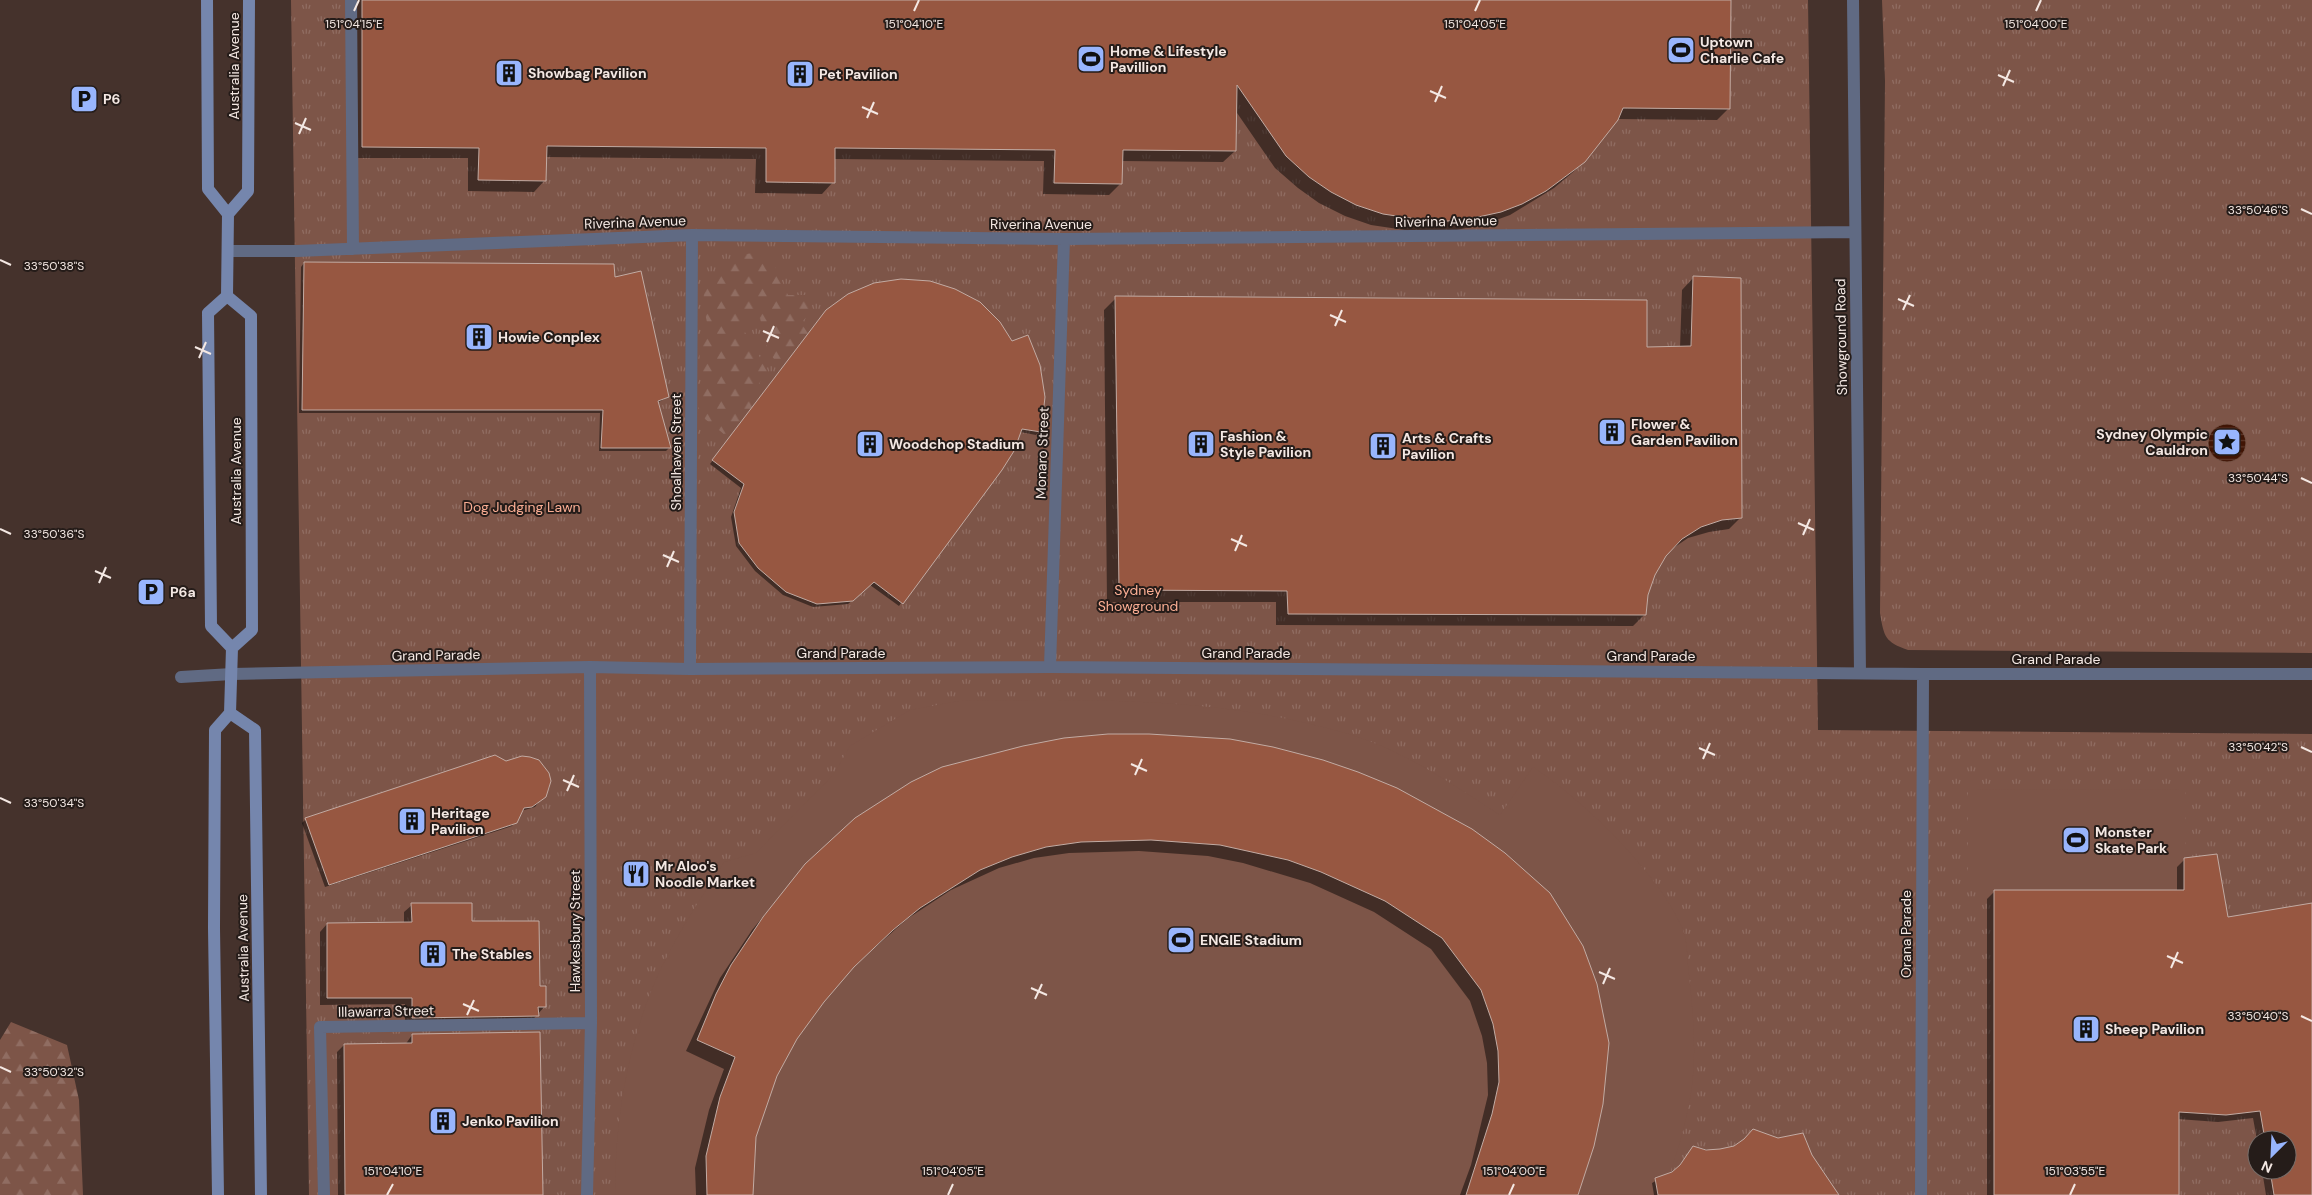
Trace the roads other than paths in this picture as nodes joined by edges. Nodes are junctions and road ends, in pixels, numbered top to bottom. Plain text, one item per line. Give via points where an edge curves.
1 (207, 0) edge
2 (249, 0) edge
3 (351, 0) edge
4 (1853, 0) edge
5 (228, 214) junction
6 (1854, 232) junction
7 (692, 235) junction
8 (1064, 239) junction
9 (353, 248) junction
10 (228, 251) junction
11 (227, 296) junction
12 (232, 648) junction
13 (590, 667) junction
14 (1050, 667) junction
15 (690, 669) junction
16 (1860, 673) junction
17 (232, 674) junction
18 (1923, 674) junction
19 (2312, 674) edge
20 (181, 677) dead end
21 (230, 713) junction
22 (591, 1023) junction
23 (218, 1195) edge
24 (261, 1195) edge
25 (324, 1195) edge
26 (587, 1195) edge
27 (1921, 1195) edge

1 - 5 main road, Australia Avenue via 208,189
2 - 5 main road, Australia Avenue via 248,191
3 - 9 street
4 - 6 street, Showground Road
5 - 10 main road
6 - 8 street, Riverina Avenue
6 - 16 street, Showground Road
7 - 8 street, Riverina Avenue
7 - 9 street, Riverina Avenue
7 - 15 street, Shoalhaven Street
8 - 14 street, Monaro Street
9 - 10 street, Riverina Avenue
10 - 11 main road
11 - 12 main road, Australia Avenue via 208,313 211,616 212,626
11 - 12 main road, Australia Avenue via 251,316 252,630
12 - 17 main road
13 - 15 street, Grand Parade
13 - 17 street, Grand Parade
13 - 22 street, Hawkesbury Street
14 - 15 street, Grand Parade
14 - 16 street, Grand Parade
16 - 18 street, Grand Parade
17 - 20 street, Grand Parade
17 - 21 main road
18 - 19 street, Grand Parade
18 - 27 street, Orana Parade
21 - 23 main road, Australia Avenue via 215,730
21 - 24 main road, Australia Avenue via 255,730
22 - 25 street, Illawarra Street via 320,1027
22 - 26 street, Hawkesbury Street

